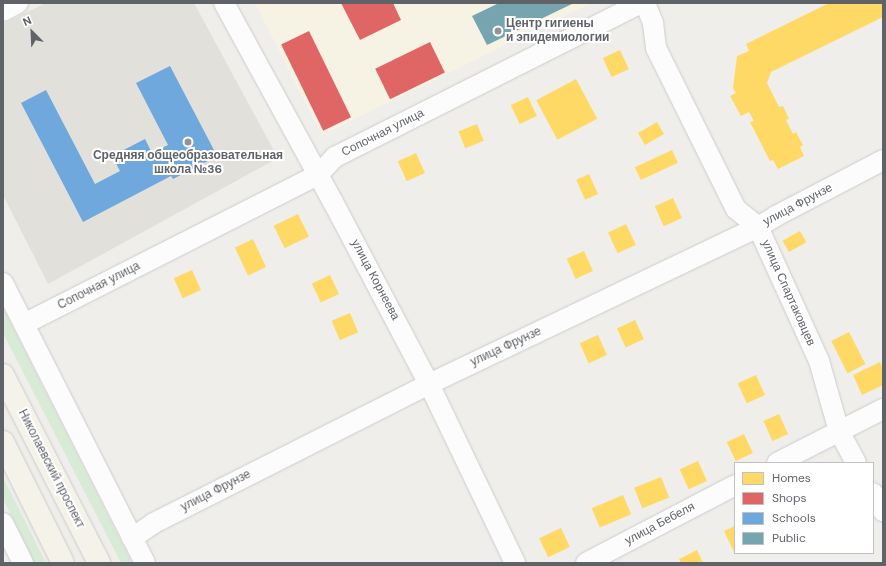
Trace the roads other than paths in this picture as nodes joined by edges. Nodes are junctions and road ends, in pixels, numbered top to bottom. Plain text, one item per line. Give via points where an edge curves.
1 (18, 3) edge
2 (224, 3) edge
3 (641, 3) edge
4 (645, 3) edge
5 (3, 11) edge
6 (883, 160) edge
7 (318, 175) junction
8 (758, 227) junction
9 (3, 283) edge
10 (24, 324) junction
11 (3, 375) edge
12 (429, 384) junction
13 (883, 409) edge
14 (838, 431) junction
15 (3, 442) edge
16 (779, 462) edge
17 (855, 462) edge
18 (734, 486) edge
19 (874, 495) edge
20 (883, 511) edge
21 (3, 523) edge
22 (132, 538) junction
23 (23, 563) edge
24 (63, 563) edge
25 (99, 563) edge
26 (146, 563) edge
27 (515, 563) edge
28 (586, 563) edge

1 - 5 street
2 - 7 street, улица Корнеева
3 - 7 street, Сопочная улица via 335,157
4 - 8 street, улица Спартаковцев via 653,23 656,48 736,209
6 - 8 street, улица Фрунзе
7 - 10 street, Сопочная улица
7 - 12 street, улица Корнеева
8 - 12 street, улица Фрунзе
8 - 14 street, улица Спартаковцев via 819,362
9 - 10 street
10 - 22 street
11 - 25 main road, Николаевский проспект
12 - 22 street, улица Фрунзе via 154,522
12 - 27 street, улица Корнеева
13 - 14 street
14 - 16 street
14 - 17 street, улица Спартаковцев
15 - 24 main road
18 - 28 street, улица Бебеля
19 - 20 street
21 - 23 street
22 - 26 street

